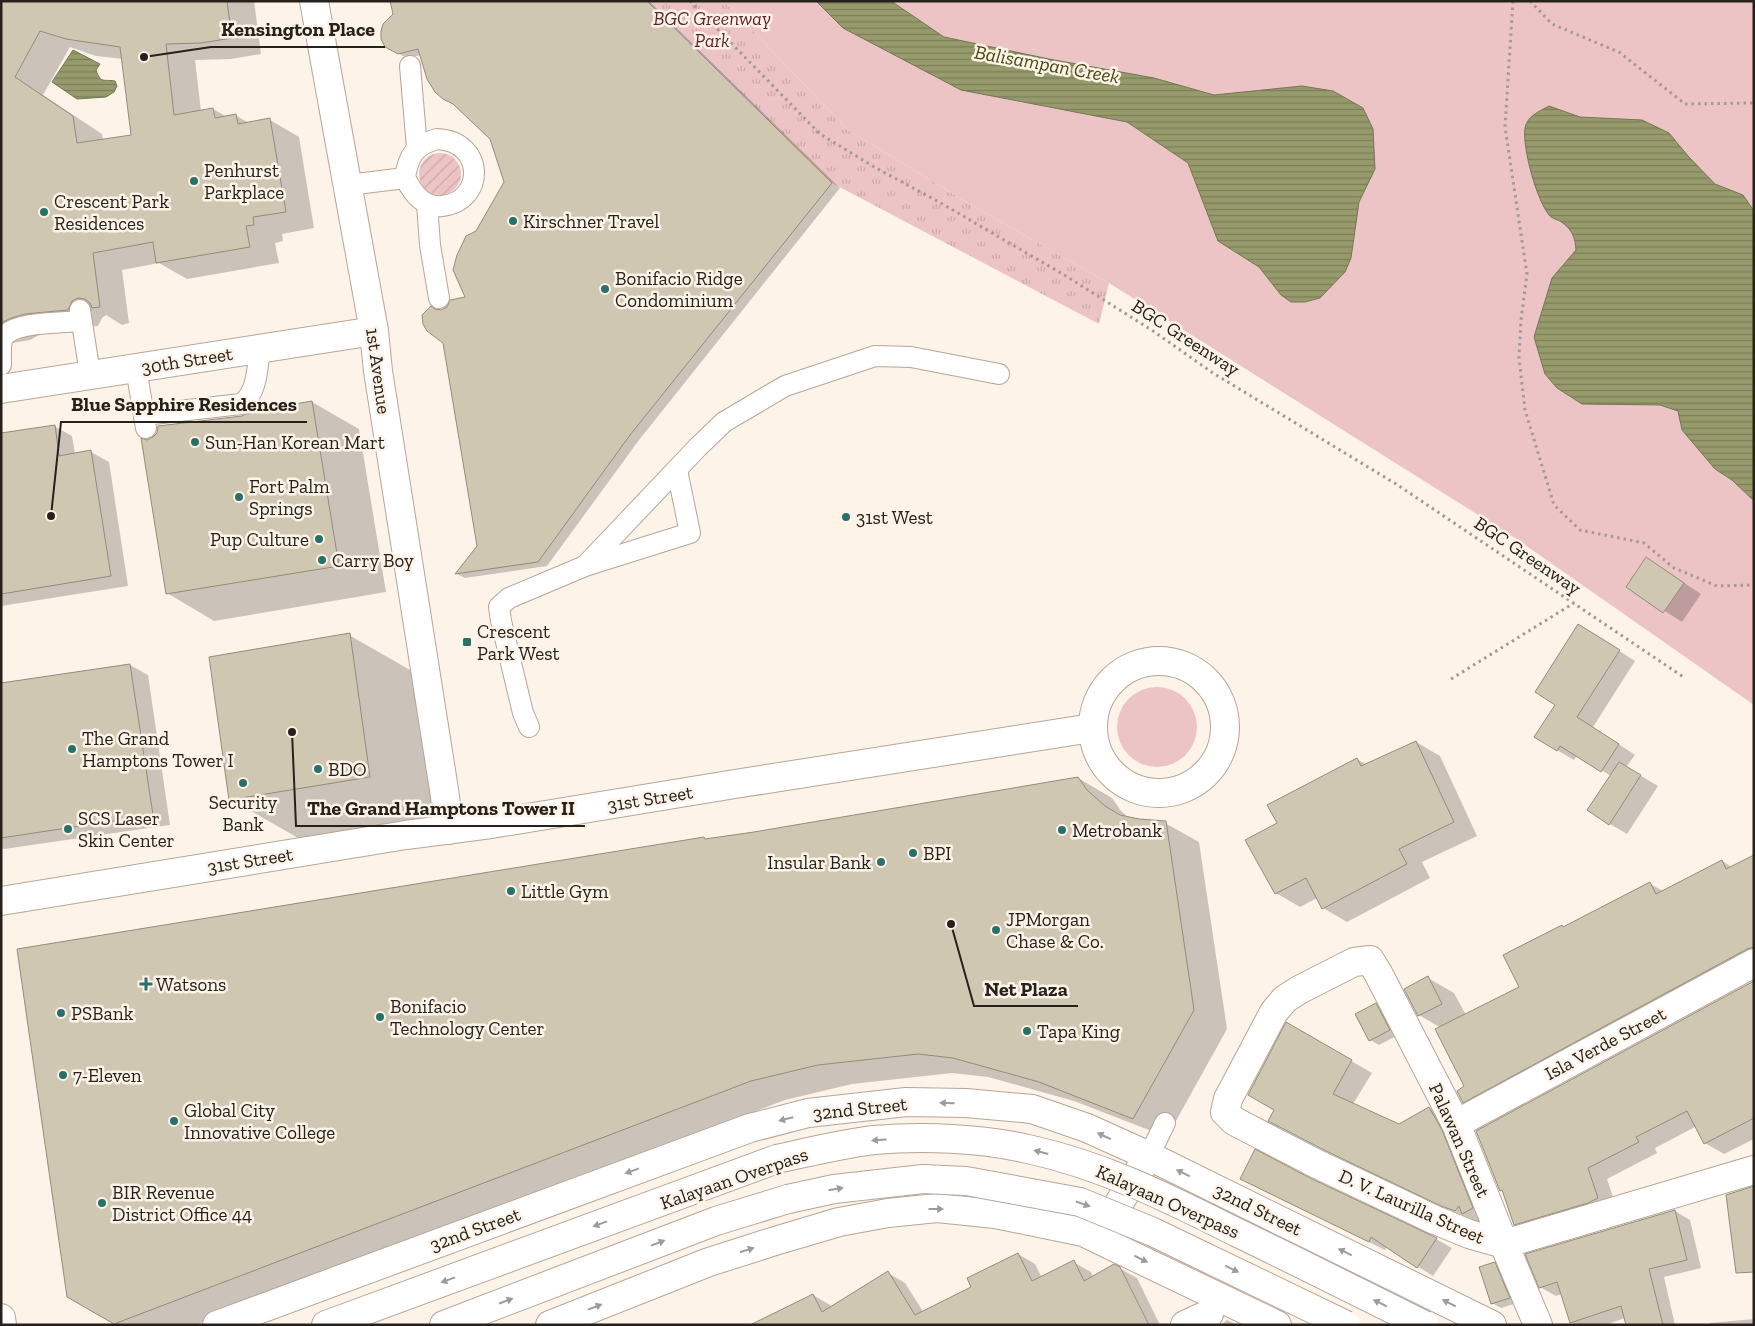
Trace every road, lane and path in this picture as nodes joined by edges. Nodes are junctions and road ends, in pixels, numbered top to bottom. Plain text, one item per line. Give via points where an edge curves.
1 (314, 1) edge
2 (690, 1) edge
3 (1513, 1) edge
4 (1530, 1) edge
5 (410, 66) dead end
6 (1754, 103) edge
7 (417, 148) junction
8 (405, 178) junction
9 (348, 185) junction
10 (427, 204) junction
11 (439, 298) dead end
12 (374, 331) junction
13 (260, 349) junction
14 (1, 365) edge
15 (136, 368) junction
16 (90, 374) junction
17 (999, 374) dead end
18 (1, 389) edge
19 (677, 470) junction
20 (585, 566) junction
21 (1754, 585) edge
22 (1574, 603) junction
23 (1686, 678) dead end
24 (1450, 679) dead end
25 (529, 727) dead end
26 (1092, 728) junction
27 (448, 830) junction
28 (1, 901) edge
29 (1370, 960) joint
30 (1754, 963) edge
31 (1165, 1123) dead end
32 (1456, 1124) junction
33 (1148, 1156) junction
34 (1754, 1170) edge
35 (1097, 1238) junction
36 (1504, 1244) junction
37 (1, 1318) edge
38 (2, 1325) edge
39 (216, 1325) edge
40 (326, 1325) edge
41 (444, 1325) edge
42 (550, 1325) edge
43 (1276, 1325) edge
44 (1346, 1325) edge
45 (1424, 1325) edge
46 (1492, 1325) edge
47 (1538, 1325) edge

1 - 9 main road, 1st Avenue
2 - 22 path, BGC Greenway via 820,134 1066,276 1213,373 1396,484
3 - 21 path via 1505,128 1527,274 1519,358 1525,410 1554,505 1580,530 1644,543 1674,568 1717,586
4 - 6 path via 1552,24 1619,52 1685,104
5 - 7 lane
7 - 8 lane via 410,158
7 - 10 lane via 436,139 448,139 467,151 472,160 473,183 460,201 438,207
8 - 9 lane
8 - 10 lane via 418,198
9 - 12 main road, 1st Avenue
10 - 11 lane
12 - 13 main road, 30th Street
12 - 27 main road, 1st Avenue
13 - 15 main road, 30th Street
13 - 15 lane via 253,393 248,400 145,422
14 - 16 lane via 2,339 8,330 81,316
15 - 16 main road, 30th Street
16 - 18 main road, 30th Street
17 - 19 lane via 911,357 875,356 785,386 724,422
19 - 20 lane
19 - 20 lane via 690,532
20 - 25 lane via 509,598 499,607
22 - 23 path, BGC Greenway
22 - 24 path
26 - 26 main road via 1097,752 1108,770 1142,792 1163,793 1183,789 1200,779 1214,764 1224,745 1226,725 1222,704 1212,685 1196,671 1177,662 1156,660 1135,664 1116,676 1102,692 1094,711
26 - 27 main road, 31st Street
27 - 28 main road, 31st Street
29 - 32 main road, Palawan Street
29 - 36 main road, D. V. Laurilla Street via 1354,962 1285,999 1274,1012 1232,1090 1225,1112 1234,1121 1418,1212 1469,1234
30 - 32 main road, Isla Verde Street
31 - 33 lane
32 - 36 main road, Palawan Street
33 - 35 main road
33 -> 39 main road, 32nd Street via 1087,1128 1032,1109 906,1102 808,1113 750,1128
46 -> 33 main road, 32nd Street
34 - 36 main road, D. V. Laurilla Street
42 -> 35 main road via 709,1262 839,1222 888,1213 937,1208 995,1214 1083,1232
35 -> 43 main road
36 - 47 main road, Palawan Street
37 - 38 main road
45 -> 40 main road, Kalayaan Overpass, bridge via 1144,1186 1085,1164 1027,1148 920,1138 827,1147 778,1159
41 -> 44 main road, Kalayaan Overpass, bridge via 716,1221 770,1204 834,1189 923,1179 966,1181 1080,1202 1153,1232

